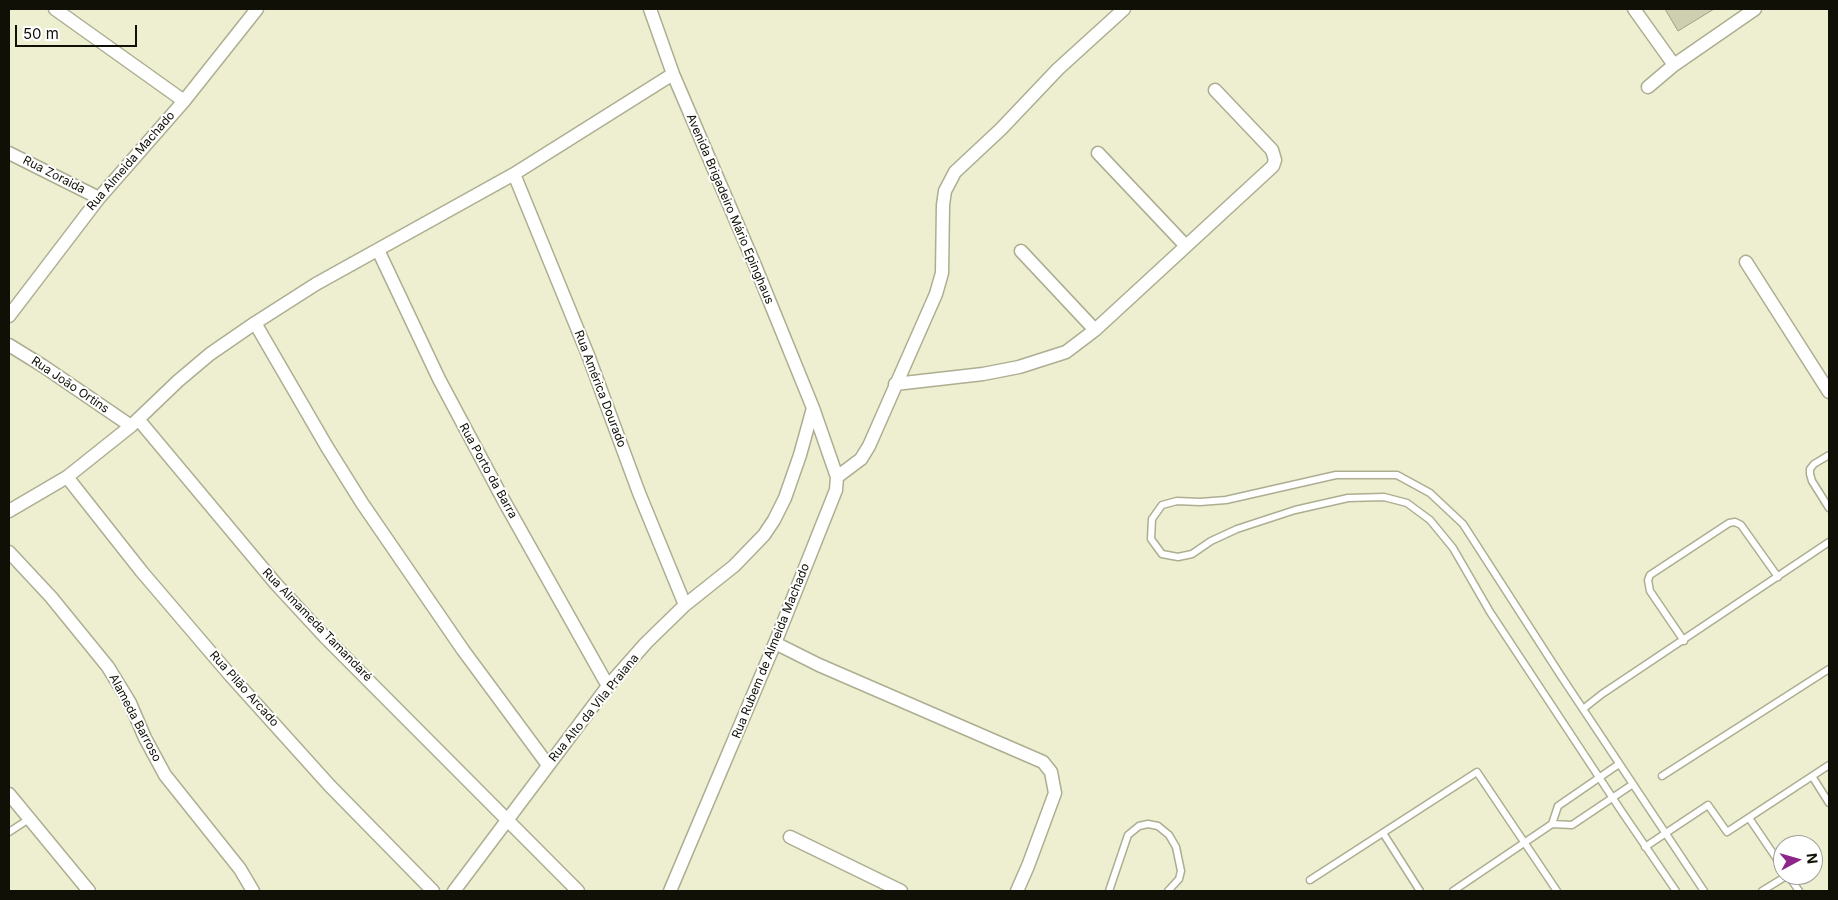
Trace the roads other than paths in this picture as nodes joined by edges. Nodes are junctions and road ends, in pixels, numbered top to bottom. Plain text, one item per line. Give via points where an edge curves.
1 (55, 9) edge
2 (256, 9) edge
3 (650, 9) edge
4 (1124, 9) edge
5 (1634, 9) edge
6 (1755, 9) edge
7 (1674, 66) junction
8 (673, 74) junction
9 (1648, 87) dead end
10 (1215, 90) dead end
11 (184, 101) junction
12 (9, 153) edge
13 (1098, 153) dead end
14 (514, 174) junction
15 (99, 198) junction
16 (1185, 245) junction
17 (378, 250) junction
18 (1021, 251) dead end
19 (1746, 262) dead end
20 (9, 316) edge
21 (255, 322) junction
22 (1095, 330) junction
23 (9, 345) edge
24 (896, 384) junction
25 (1829, 392) edge
26 (813, 408) junction
27 (134, 423) junction
28 (1829, 454) edge
29 (66, 477) junction
30 (837, 477) junction
31 (1829, 508) edge
32 (9, 511) edge
33 (1829, 542) edge
34 (9, 552) edge
35 (1778, 577) junction
36 (685, 605) junction
37 (1684, 641) junction
38 (776, 643) junction
39 (1829, 669) edge
40 (608, 686) junction
41 (1583, 709) junction
42 (1619, 764) junction
43 (548, 765) junction
44 (1829, 765) edge
45 (1662, 776) dead end
46 (1812, 776) junction
47 (1600, 778) junction
48 (1633, 784) junction
49 (9, 794) edge
50 (1613, 798) junction
51 (1829, 803) edge
52 (1749, 818) junction
53 (29, 819) junction
54 (507, 821) junction
55 (1552, 824) junction
56 (9, 832) edge
57 (1666, 833) junction
58 (1383, 834) junction
59 (790, 837) dead end
60 (1525, 842) junction
61 (1645, 847) junction
62 (1773, 853) edge
63 (1310, 880) dead end
64 (89, 891) edge
65 (253, 891) edge
66 (433, 891) edge
67 (454, 891) edge
68 (578, 891) edge
69 (670, 891) edge
70 (902, 891) edge
71 (1017, 891) edge
72 (1109, 891) edge
73 (1168, 891) edge
74 (1420, 891) edge
75 (1453, 891) edge
76 (1557, 891) edge
77 (1676, 891) edge
78 (1704, 891) edge
79 (1762, 891) edge
80 (1799, 891) edge

1 - 11 street
2 - 11 street, Rua Almeida Machado
3 - 8 street, Avenida Brigadeiro Mário Epinghaus
4 - 24 street via 1058,69 955,172 943,205 942,273
5 - 7 street
6 - 7 street
7 - 9 street
8 - 14 street
8 - 26 street, Avenida Brigadeiro Mário Epinghaus
10 - 16 street via 1272,150 1273,166
11 - 15 street, Rua Almeida Machado
12 - 15 street, Rua Zoraida
13 - 16 street
14 - 17 street
14 - 36 street, Rua América Dourado
15 - 20 street, Rua Almeida Machado
16 - 22 street
17 - 21 street
17 - 40 street, Rua Porto da Barra via 439,379
18 - 22 street
19 - 25 street
21 - 27 street via 178,381
21 - 43 street via 362,503 463,650
22 - 24 street via 1066,352 1019,368
23 - 27 street, Rua João Ortins
24 - 30 street via 861,459
26 - 30 street
26 - 36 street, Rua Alto da Vila Praiana via 800,455 774,520 734,566
27 - 29 street
27 - 54 street, Rua Almameda Tamandaré via 276,584
28 - 31 lane via 1810,469 1812,481
29 - 32 street
29 - 66 street, Rua Pilão Arcado via 230,675 330,786
30 - 38 street, Rua Rubem de Almeida Machado via 836,490
33 - 35 lane
34 - 65 street, Alameda Barroso via 108,667 130,703 165,775 240,869
35 - 37 lane
35 - 37 lane via 1741,525 1735,522 1650,575 1650,591
36 - 40 street, Rua Alto da Vila Praiana
37 - 41 lane
38 - 69 street, Rua Rubem de Almeida Machado
38 - 71 street via 819,665 1043,762 1051,772 1055,793
39 - 45 lane
40 - 43 street, Rua Alto da Vila Praiana
41 - 42 lane
41 - 47 lane via 1463,524 1430,492 1397,475 1336,475 1226,500 1177,501 1162,505 1152,518 1151,539 1162,554 1178,557 1192,554 1237,529 1295,510 1348,498 1384,497 1407,503 1430,520 1452,548 1490,612
42 - 47 lane
42 - 48 lane
43 - 54 street, Rua Alto da Vila Praiana
44 - 46 lane
46 - 51 lane
46 - 52 lane
47 - 50 lane
47 - 55 lane via 1558,806
48 - 50 lane
48 - 57 lane
49 - 53 street
50 - 55 lane via 1572,825
50 - 61 lane
52 - 57 lane via 1727,832 1708,805
52 - 62 lane
53 - 56 lane
53 - 64 street
54 - 67 street, Rua Alto da Vila Praiana
54 - 68 street, Rua Almameda Tamandaré
55 - 60 lane
57 - 61 lane
57 - 78 lane
58 - 60 lane via 1477,772
58 - 63 lane
58 - 74 lane
59 - 70 street
60 - 75 lane
60 - 76 lane
61 - 77 lane
72 - 73 lane via 1128,835 1138,826 1148,824 1158,826 1169,835 1176,848 1181,871 1179,879
79 - 80 lane via 1788,875

